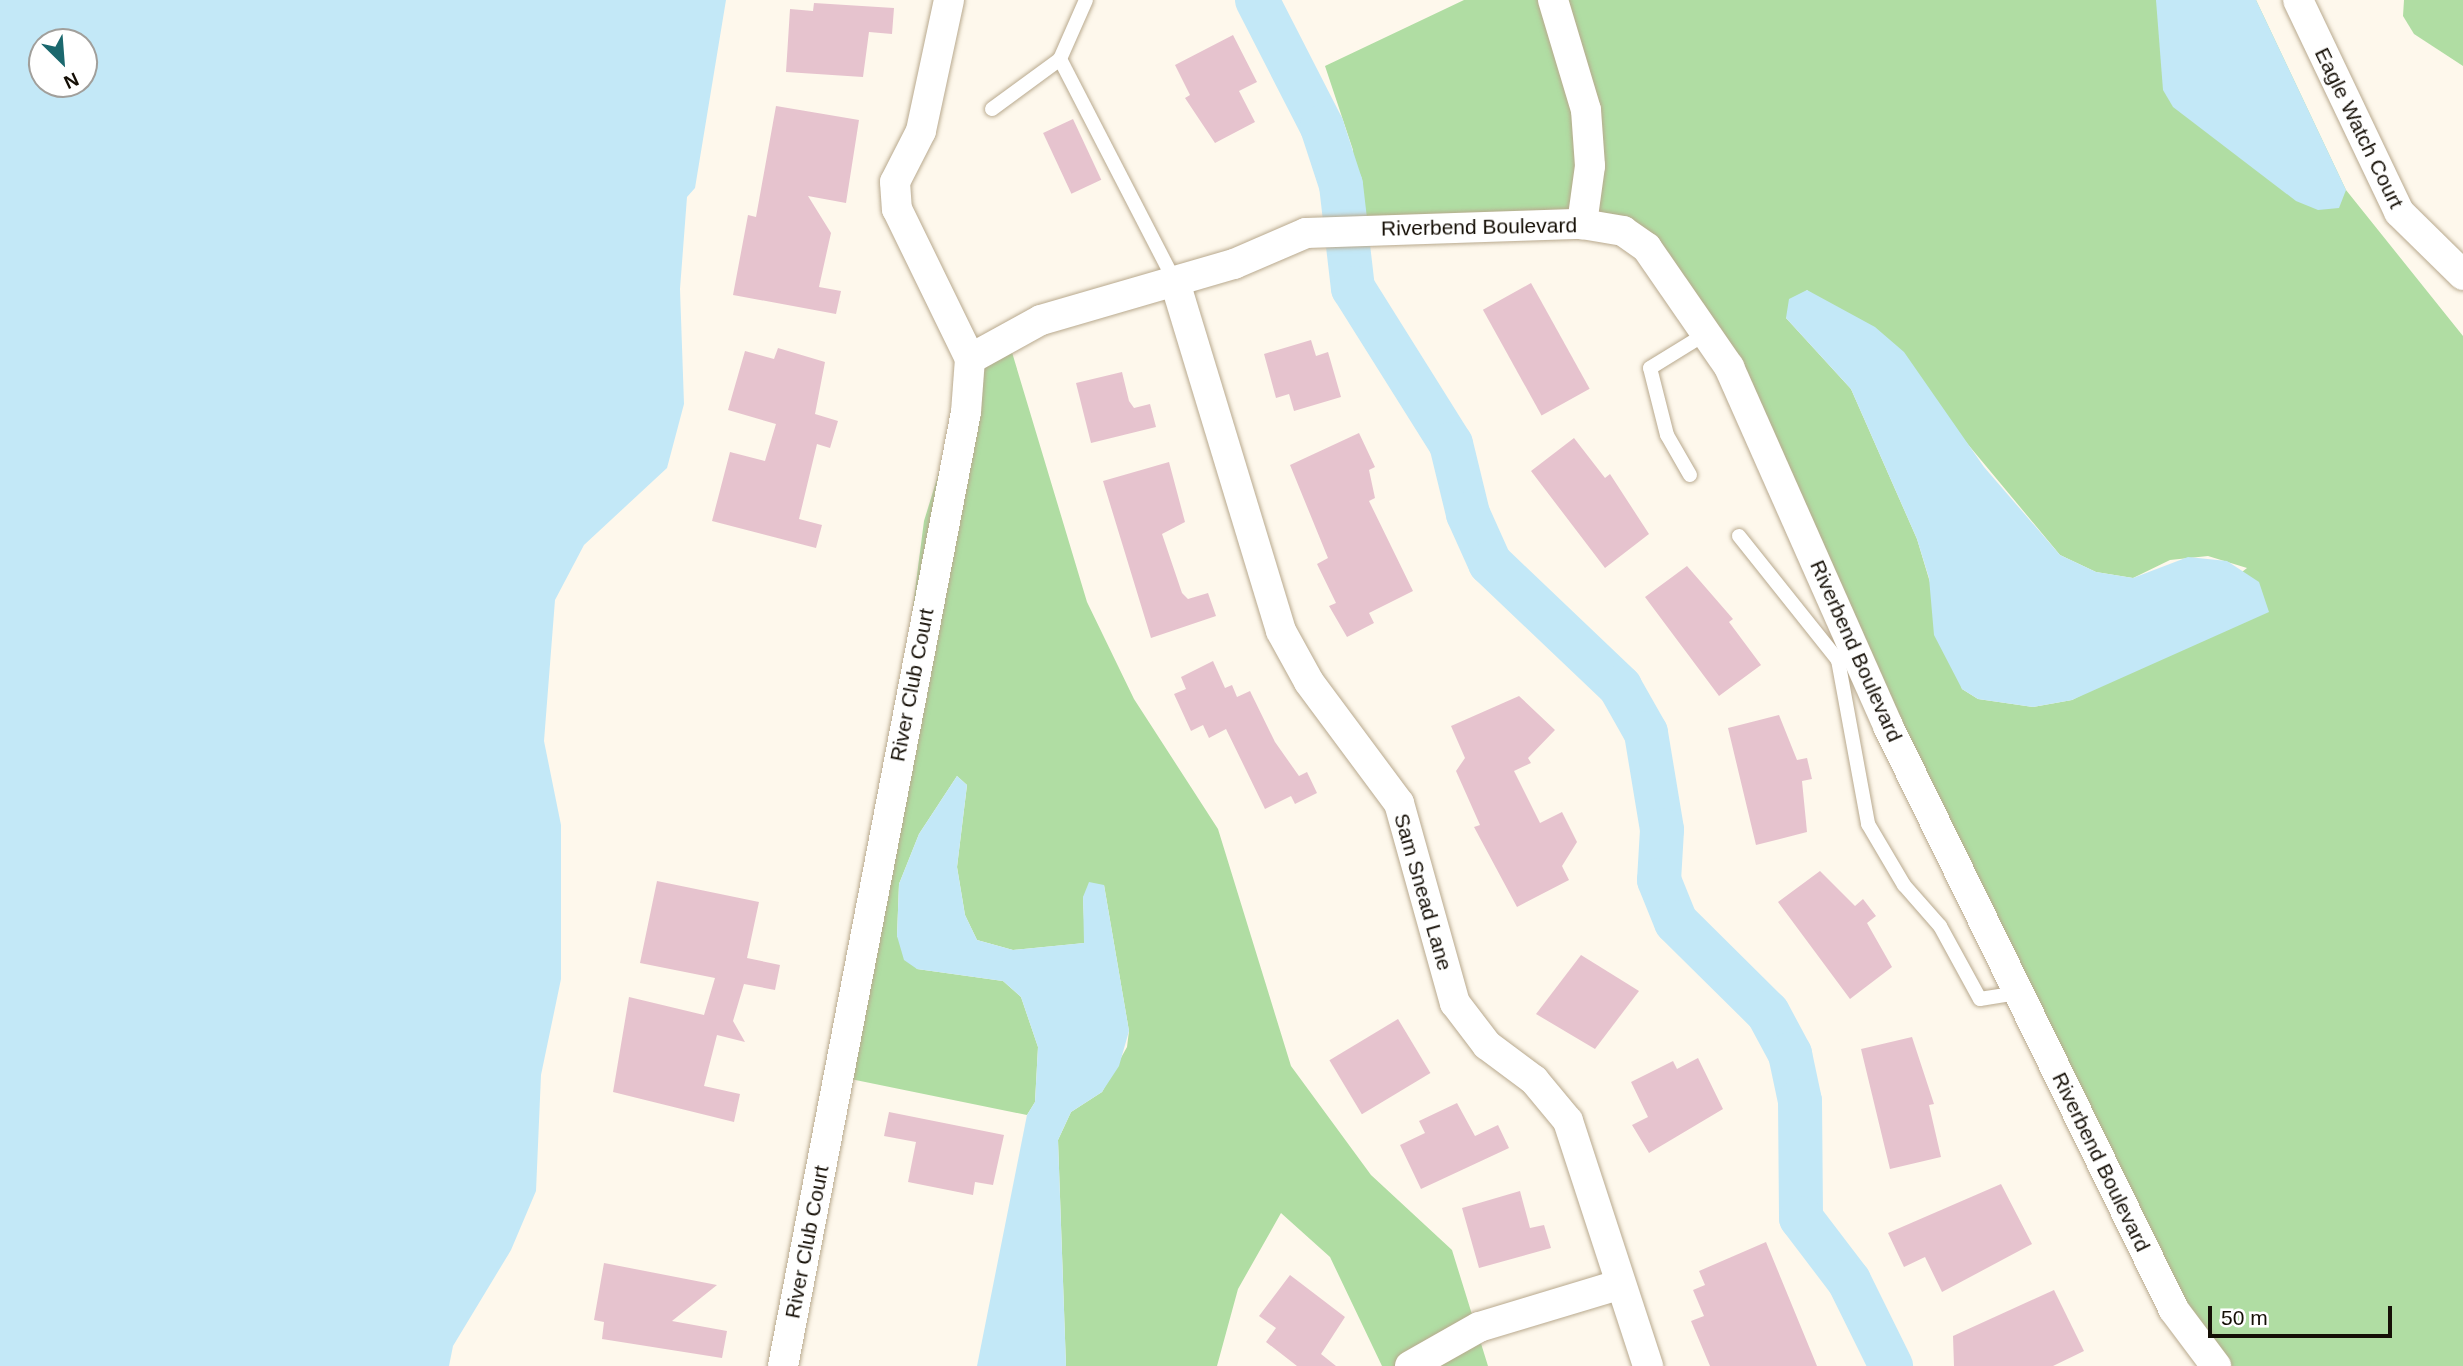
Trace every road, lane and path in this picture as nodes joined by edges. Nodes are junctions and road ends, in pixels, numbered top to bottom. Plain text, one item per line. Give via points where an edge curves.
1 (949, 0) edge
2 (1086, 0) edge
3 (1553, 0) edge
4 (2298, 0) edge
5 (1060, 59) junction
6 (992, 108) dead end
7 (1582, 224) junction
8 (2463, 275) edge
9 (1175, 282) junction
10 (1708, 332) junction
11 (970, 359) junction
12 (1690, 475) dead end
13 (1739, 536) dead end
14 (1846, 654) junction
15 (2018, 993) junction
16 (1618, 1285) junction
17 (783, 1366) edge
18 (1409, 1366) edge
19 (1648, 1366) edge
20 (2216, 1366) edge

1 - 11 street via 924,121 895,182 897,209
2 - 5 lane
3 - 7 street via 1587,123
4 - 8 street, Eagle Watch Court via 2399,212
5 - 6 lane
5 - 9 lane
7 - 9 street, Riverbend Boulevard via 1306,233
7 - 10 street, Riverbend Boulevard via 1623,231 1647,248
9 - 11 street via 1041,320
9 - 16 street, Sam Snead Lane via 1281,631 1309,682 1399,803 1455,1003 1487,1045 1534,1080 1568,1121
10 - 12 lane via 1650,368 1667,435
10 - 14 street, Riverbend Boulevard
11 - 17 street, River Club Court via 966,412
13 - 14 lane
14 - 15 street, Riverbend Boulevard
14 - 15 lane via 1868,824 1904,885 1940,926 1980,999
15 - 20 street, Riverbend Boulevard via 2174,1310
16 - 18 street via 1479,1327
16 - 19 street, Sam Snead Lane

